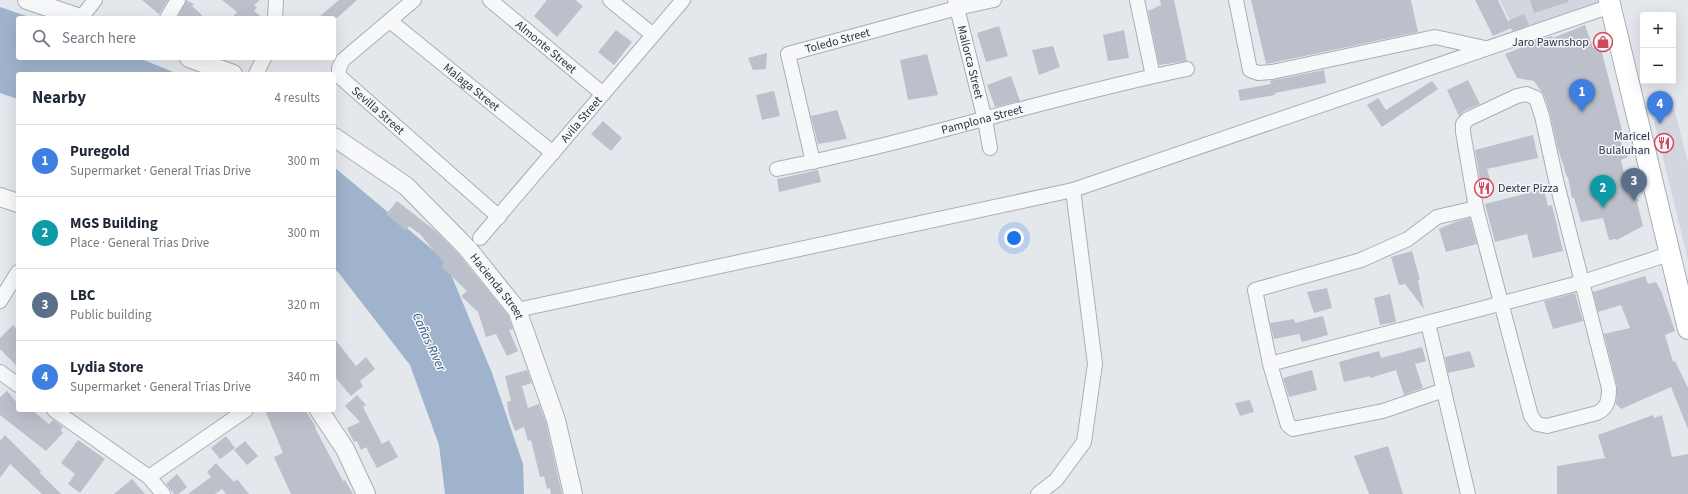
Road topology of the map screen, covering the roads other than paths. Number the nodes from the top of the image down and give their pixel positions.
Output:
1 (27, 0) edge
2 (95, 0) edge
3 (178, 0) edge
4 (276, 0) edge
5 (414, 0) edge
6 (490, 0) edge
7 (610, 0) edge
8 (683, 0) edge
9 (994, 0) edge
10 (1137, 0) edge
11 (1236, 0) edge
12 (1610, 3) edge
13 (956, 4) edge
14 (74, 16) edge
15 (82, 16) edge
16 (168, 16) edge
17 (275, 16) edge
18 (390, 20) junction
19 (653, 35) junction
20 (1485, 49) junction
21 (194, 60) edge
22 (263, 60) edge
23 (1187, 69) dead end
24 (228, 72) edge
25 (257, 72) edge
26 (1153, 76) junction
27 (603, 94) junction
28 (985, 120) junction
29 (336, 138) edge
30 (990, 148) dead end
31 (553, 153) junction
32 (813, 162) junction
33 (777, 169) dead end
34 (1073, 190) junction
35 (0, 197) edge
36 (16, 202) edge
37 (1476, 208) junction
38 (499, 217) junction
39 (480, 238) dead end
40 (1669, 254) junction
41 (16, 275) edge
42 (1583, 282) junction
43 (0, 301) edge
44 (1501, 302) junction
45 (517, 310) junction
46 (1428, 323) junction
47 (1688, 329) edge
48 (1270, 364) junction
49 (0, 372) edge
50 (16, 384) edge
51 (1444, 390) junction
52 (57, 412) edge
53 (243, 412) edge
54 (320, 412) edge
55 (149, 477) junction
56 (162, 494) edge
57 (366, 494) edge
58 (573, 494) edge
59 (1038, 494) edge
60 (1468, 494) edge

1 - 14 street
2 - 15 street
3 - 16 street
4 - 17 street
5 - 18 street, Sevilla Street
6 - 27 street, Almonte Street
7 - 19 street
8 - 19 street, Avila Street
9 - 13 street, Toledo Street
10 - 26 street
11 - 20 street
12 - 20 street
12 - 40 main road
13 - 28 street, Mallorca Street
13 - 32 street, Toledo Street
18 - 31 street, Malaga Street
18 - 38 street, Sevilla Street
19 - 27 street, Avila Street
20 - 34 street
21 - 24 street
22 - 25 street
23 - 26 street, Pamplona Street
26 - 28 street, Pamplona Street
27 - 31 street, Avila Street
28 - 30 street, Mallorca Street
28 - 32 street, Pamplona Street
29 - 45 street, Hacienda Street
31 - 38 street, Avila Street
32 - 33 street, Pamplona Street
34 - 45 street
34 - 59 street
35 - 36 street
37 - 42 street
37 - 44 street
37 - 48 street
38 - 39 street, Avila Street
40 - 42 street
40 - 47 main road
41 - 43 street
42 - 44 street
42 - 44 street
44 - 46 street
45 - 58 street, Hacienda Street
46 - 48 street
46 - 51 street
48 - 51 street
49 - 50 street
51 - 60 street
52 - 55 street
53 - 55 street
54 - 57 street
55 - 56 street

